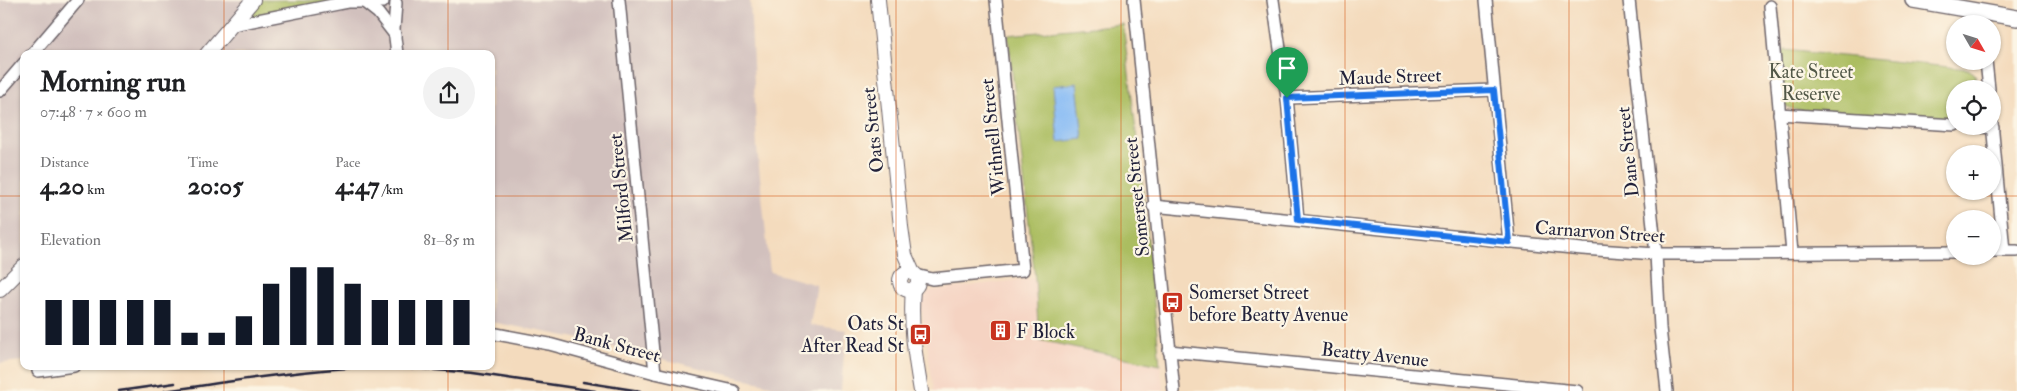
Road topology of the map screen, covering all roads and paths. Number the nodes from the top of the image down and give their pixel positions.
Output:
1 (78, 0) edge
2 (253, 0) edge
3 (619, 0) edge
4 (878, 0) edge
5 (996, 0) edge
6 (1134, 0) edge
7 (1274, 0) edge
8 (1486, 0) edge
9 (1629, 0) edge
10 (1913, 0) edge
11 (1968, 0) edge
12 (350, 1) edge
13 (364, 2) junction
14 (389, 2) edge
15 (1770, 6) dead end
16 (2017, 8) edge
17 (2017, 18) edge
18 (232, 25) junction
19 (394, 32) junction
20 (35, 50) edge
21 (210, 50) edge
22 (396, 50) edge
23 (20, 68) edge
24 (1494, 90) junction
25 (0, 91) edge
26 (1287, 98) junction
27 (1779, 114) junction
28 (1946, 124) edge
29 (1993, 135) edge
30 (1154, 206) junction
31 (1996, 210) edge
32 (1298, 220) junction
33 (1509, 242) junction
34 (2001, 251) edge
35 (2017, 251) edge
36 (1946, 252) edge
37 (1792, 253) junction
38 (1656, 254) junction
39 (20, 271) edge
40 (911, 281) junction
41 (0, 290) edge
42 (0, 303) edge
43 (495, 333) edge
44 (1170, 351) junction
45 (45, 370) edge
46 (38, 371) dead end
47 (655, 373) junction
48 (734, 391) edge
49 (921, 391) edge
50 (1174, 391) edge
51 (1577, 391) edge
52 (1667, 391) edge

1 - 20 street
2 - 18 main road
3 - 47 street, Milford Street
4 - 40 main road, Oats Street
5 - 40 street, Withnell Street
6 - 30 street, Somerset Street
7 - 26 street
8 - 24 street
9 - 38 street, Dane Street
10 - 17 highway
11 - 16 highway
12 - 13 street
12 - 18 street
13 - 14 street
13 - 19 street
14 - 19 street
15 - 27 street
18 - 21 main road
19 - 22 street
23 - 25 street
24 - 26 street, Maude Street
24 - 33 street
26 - 32 street
27 - 28 street
27 - 37 street
29 - 31 street
30 - 32 street, Carnarvon Street
30 - 44 street, Somerset Street
32 - 33 street, Carnarvon Street
33 - 38 street, Carnarvon Street
34 - 35 street
36 - 37 street, Carnarvon Street
37 - 38 street, Carnarvon Street
38 - 52 street, Dane Street
39 - 41 main road
39 - 42 main road
40 - 49 main road, Oats Street
43 - 47 street, Bank Street
44 - 50 street, Somerset Street
44 - 51 street, Beatty Avenue
45 - 46 street
47 - 48 street, Bank Street

